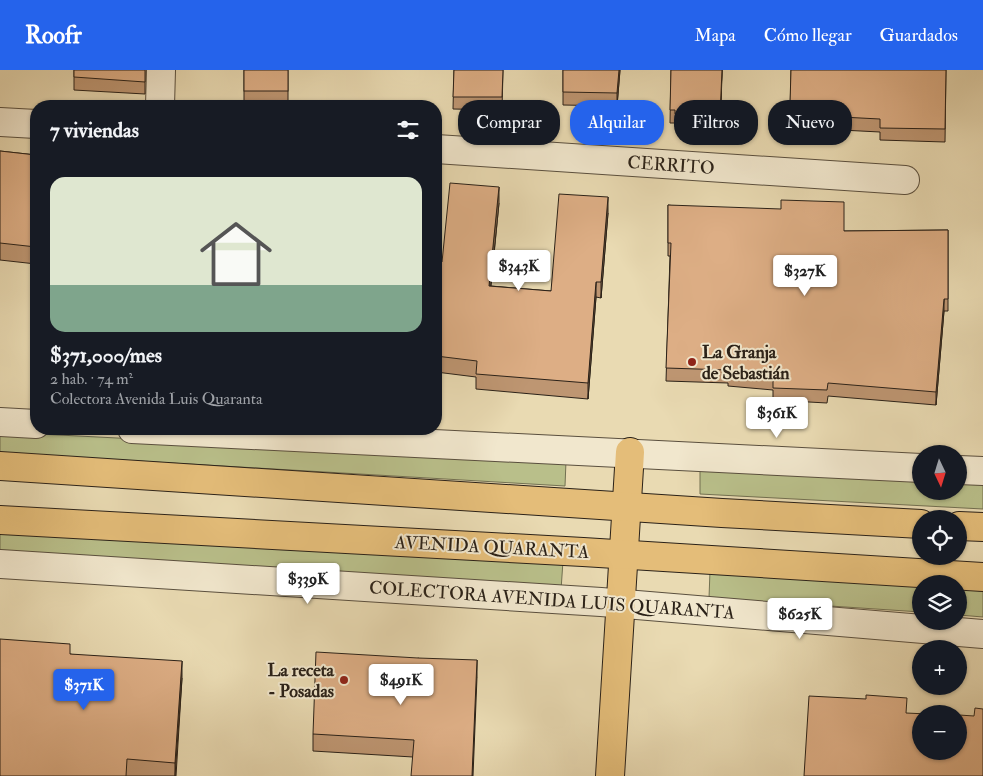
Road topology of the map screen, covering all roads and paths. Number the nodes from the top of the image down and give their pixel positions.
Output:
1 (161, 70) edge
2 (160, 100) edge
3 (0, 122) edge
4 (30, 124) edge
5 (442, 149) edge
6 (905, 180) dead end
7 (0, 422) edge
8 (30, 424) edge
9 (270, 435) edge
10 (630, 452) junction
11 (0, 466) edge
12 (912, 468) edge
13 (968, 470) edge
14 (983, 471) edge
15 (627, 506) junction
16 (0, 520) edge
17 (912, 523) edge
18 (967, 526) edge
19 (983, 527) edge
20 (623, 555) junction
21 (0, 564) edge
22 (983, 577) edge
23 (620, 604) junction
24 (983, 634) edge
25 (610, 776) edge

1 - 2 street
3 - 4 street
5 - 6 street, CERRITO
7 - 8 street
9 - 10 street
10 - 12 street
10 - 15 main road
11 - 15 main road
13 - 14 street
15 - 17 main road
15 - 20 main road
16 - 20 main road, AVENIDA QUARANTA
18 - 19 main road
20 - 22 main road, AVENIDA QUARANTA
20 - 23 main road
21 - 23 street, COLECTORA AVENIDA LUIS QUARANTA
23 - 24 street, COLECTORA AVENIDA LUIS QUARANTA
23 - 25 main road

